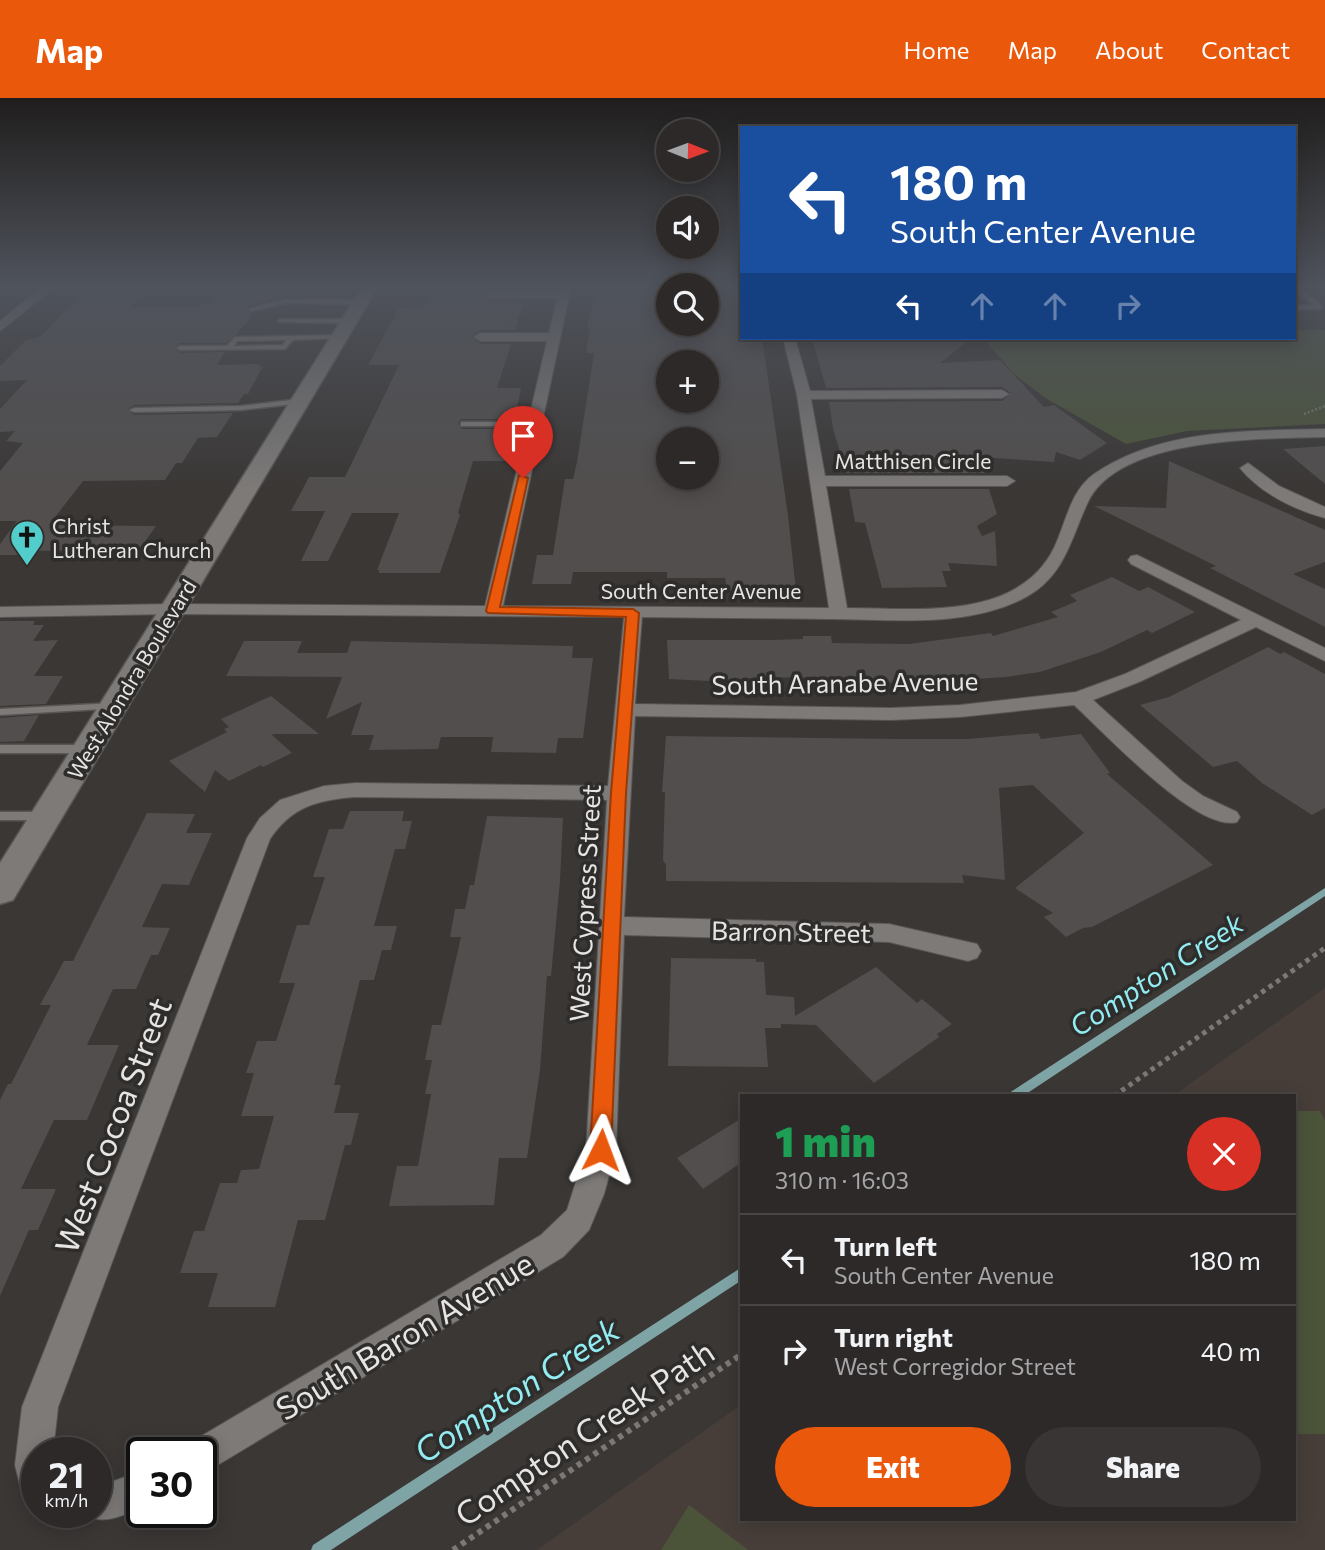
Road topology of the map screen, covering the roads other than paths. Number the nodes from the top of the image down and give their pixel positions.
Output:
1 (328, 355) edge
2 (550, 355) edge
3 (793, 355) edge
4 (804, 394) junction
5 (1002, 394) dead end
6 (300, 401) junction
7 (134, 410) dead end
8 (464, 424) dead end
9 (534, 424) junction
10 (1325, 433) edge
11 (1248, 468) dead end
12 (818, 481) junction
13 (1007, 481) dead end
14 (1325, 513) edge
15 (1137, 560) dead end
16 (174, 608) junction
17 (493, 611) junction
18 (0, 612) edge
19 (633, 613) junction
20 (839, 613) junction
21 (1256, 620) junction
22 (1325, 655) edge
23 (1079, 698) junction
24 (116, 706) junction
25 (626, 710) junction
26 (0, 712) edge
27 (0, 749) edge
28 (89, 750) junction
29 (618, 793) junction
30 (47, 816) junction
31 (0, 817) edge
32 (1229, 817) dead end
33 (0, 891) edge
34 (612, 926) junction
35 (968, 951) dead end
36 (589, 1194) joint
37 (36, 1437) edge
38 (217, 1447) edge

1 - 6 main road, West Alondra Boulevard
2 - 9 street
3 - 4 street
4 - 5 street
4 - 12 street
6 - 7 lane
6 - 16 main road, West Alondra Boulevard
8 - 9 lane
9 - 17 street
10 - 20 street, South Center Avenue
11 - 14 street
12 - 13 street, Matthisen Circle
12 - 20 street
15 - 21 street
16 - 17 street, South Center Avenue
16 - 18 street, South Center Avenue
16 - 24 main road, West Alondra Boulevard
17 - 19 street, South Center Avenue
19 - 20 street, South Center Avenue
19 - 25 street, West Cypress Street
21 - 22 street
21 - 23 street, South Aranabe Avenue
23 - 25 street, South Aranabe Avenue
23 - 32 street
24 - 26 lane
24 - 28 main road, West Alondra Boulevard
25 - 29 street, West Cypress Street
27 - 28 lane
28 - 30 main road, West Alondra Boulevard
29 - 34 street, West Cypress Street
29 - 37 street, West Cocoa Street
30 - 31 lane
30 - 33 main road, West Alondra Boulevard
34 - 35 street, Barron Street
34 - 36 street, West Cypress Street
36 - 38 street, South Baron Avenue

